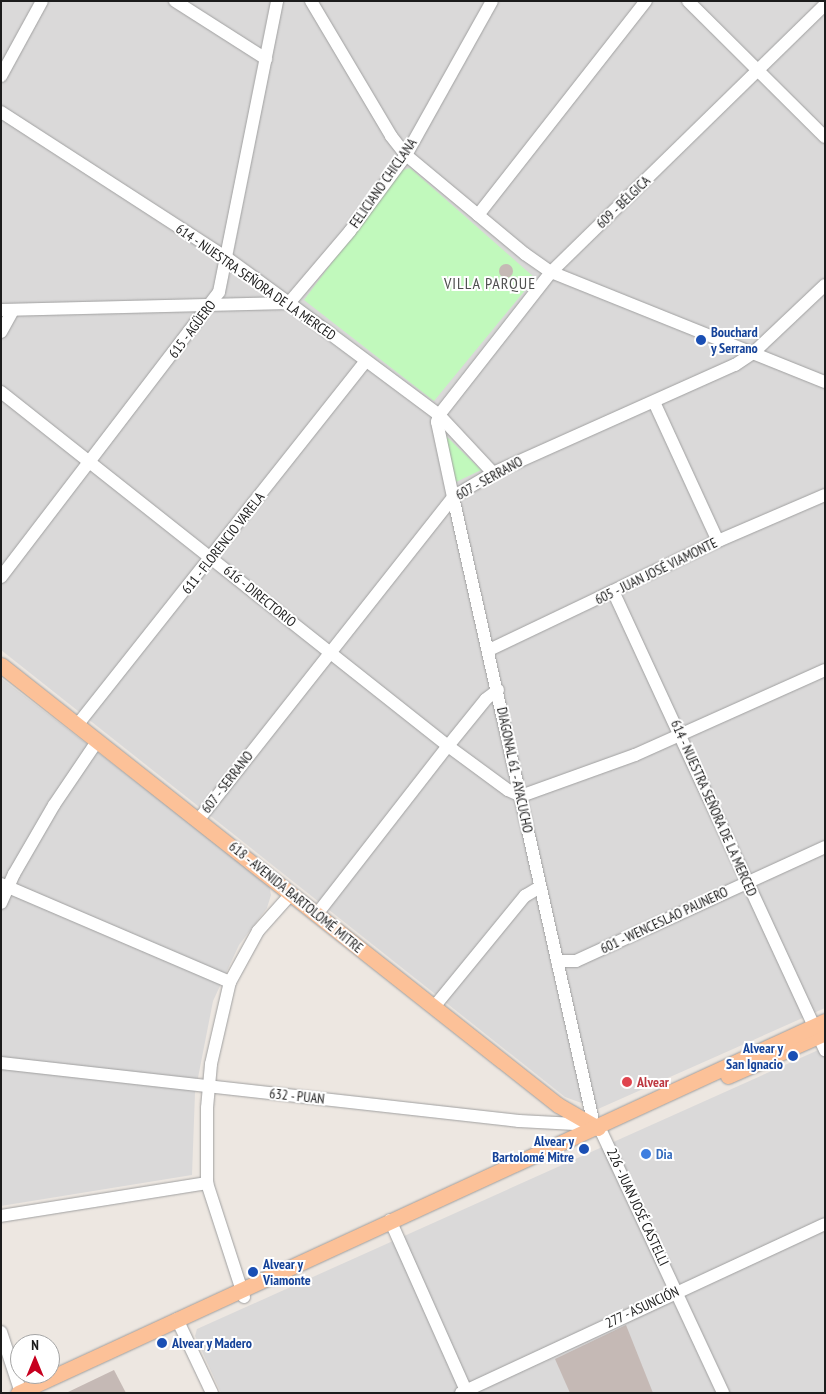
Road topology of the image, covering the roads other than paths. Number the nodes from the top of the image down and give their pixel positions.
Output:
1 (42, 1) edge
2 (175, 1) edge
3 (277, 1) edge
4 (311, 1) edge
5 (492, 1) edge
6 (646, 1) edge
7 (688, 1) edge
8 (825, 5) edge
9 (266, 59) junction
10 (759, 69) junction
11 (1, 76) edge
12 (1, 112) edge
13 (825, 137) edge
14 (406, 155) junction
15 (478, 215) junction
16 (227, 258) junction
17 (551, 272) junction
18 (825, 285) edge
19 (289, 303) junction
20 (213, 304) junction
21 (7, 310) edge
22 (1, 332) edge
23 (753, 352) junction
24 (366, 361) junction
25 (825, 382) edge
26 (1, 392) edge
27 (654, 402) junction
28 (438, 415) junction
29 (90, 462) junction
30 (493, 473) junction
31 (825, 495) edge
32 (453, 496) junction
33 (718, 541) junction
34 (212, 558) junction
35 (1, 577) edge
36 (613, 591) junction
37 (489, 650) junction
38 (328, 652) junction
39 (1, 665) edge
40 (825, 670) edge
41 (498, 690) junction
42 (78, 724) junction
43 (681, 734) junction
44 (98, 740) junction
45 (448, 746) junction
46 (521, 796) junction
47 (199, 819) junction
48 (825, 847) edge
49 (748, 882) junction
50 (4, 885) edge
51 (540, 887) junction
52 (291, 894) junction
53 (1, 903) edge
54 (317, 914) junction
55 (557, 961) junction
56 (230, 982) junction
57 (434, 1007) junction
58 (821, 1033) edge
59 (1, 1063) edge
60 (209, 1086) junction
61 (597, 1128) junction
62 (207, 1183) junction
63 (1, 1216) edge
64 (392, 1224) junction
65 (825, 1224) edge
66 (676, 1290) junction
67 (242, 1293) junction
68 (179, 1323) junction
69 (1, 1332) edge
70 (20, 1392) edge
71 (465, 1392) edge
72 (38, 1393) edge
73 (212, 1393) edge
74 (723, 1393) edge

1 - 11 street
2 - 9 street
3 - 9 street, 615 - AGÜERO
4 - 14 street
5 - 14 street, FELICIANO CHICLANA
6 - 15 street
7 - 10 street
8 - 10 street, 609 - BÉLGICA
9 - 16 street, 615 - AGÜERO
10 - 13 street
10 - 17 street, 609 - BÉLGICA
12 - 16 street, 614 - NUESTRA SEÑORA DE LA MERCED
14 - 15 street
14 - 19 street, FELICIANO CHICLANA
15 - 17 street
16 - 19 street, 614 - NUESTRA SEÑORA DE LA MERCED
16 - 20 street, 615 - AGÜERO
17 - 23 street
17 - 28 street, 609 - BÉLGICA
18 - 23 street, 607 - SERRANO
19 - 20 street
19 - 24 street, 614 - NUESTRA SEÑORA DE LA MERCED
20 - 21 street
20 - 29 street, 615 - AGÜERO
21 - 22 street
23 - 25 street
23 - 27 street, 607 - SERRANO
24 - 28 street, 614 - NUESTRA SEÑORA DE LA MERCED
24 - 34 street, 611 - FLORENCIO VARELA
26 - 29 street, 616 - DIRECTORIO
27 - 30 street, 607 - SERRANO
27 - 33 street
28 - 30 street, 614 - NUESTRA SEÑORA DE LA MERCED
28 - 32 street, DIAGONAL 61 - AYACUCHO
29 - 34 street, 616 - DIRECTORIO
29 - 35 street, 615 - AGÜERO
30 - 32 street, 607 - SERRANO
31 - 33 street, 605 - JUAN JOSÉ VIAMONTE
32 - 37 street, DIAGONAL 61 - AYACUCHO
32 - 38 street, 607 - SERRANO
33 - 36 street, 605 - JUAN JOSÉ VIAMONTE
34 - 38 street, 616 - DIRECTORIO
34 - 42 street, 611 - FLORENCIO VARELA
36 - 37 street, 605 - JUAN JOSÉ VIAMONTE
36 - 43 street, 614 - NUESTRA SEÑORA DE LA MERCED
37 - 41 street, DIAGONAL 61 - AYACUCHO
38 - 45 street, 616 - DIRECTORIO
38 - 47 street, 607 - SERRANO
39 - 42 main road, 618 - AVENIDA BARTOLOMÉ MITRE
40 - 43 street
41 - 45 street
41 - 46 street, DIAGONAL 61 - AYACUCHO
42 - 44 main road, 618 - AVENIDA BARTOLOMÉ MITRE
43 - 46 street
43 - 49 street, 614 - NUESTRA SEÑORA DE LA MERCED
44 - 47 main road, 618 - AVENIDA BARTOLOMÉ MITRE
44 - 50 street
45 - 46 street, 616 - DIRECTORIO
45 - 54 street
46 - 51 street, DIAGONAL 61 - AYACUCHO
47 - 52 main road, 618 - AVENIDA BARTOLOMÉ MITRE
48 - 49 street, 601 - WENCESLAO PAUNERO
49 - 55 street, 601 - WENCESLAO PAUNERO
49 - 58 street, 614 - NUESTRA SEÑORA DE LA MERCED
50 - 53 street
50 - 56 street
51 - 55 street, DIAGONAL 61 - AYACUCHO
51 - 57 street
52 - 54 main road, 618 - AVENIDA BARTOLOMÉ MITRE
52 - 56 street
54 - 57 main road, 618 - AVENIDA BARTOLOMÉ MITRE
55 - 61 street, DIAGONAL 61 - AYACUCHO
56 - 60 street
57 - 61 main road, 618 - AVENIDA BARTOLOMÉ MITRE
58 - 61 main road
59 - 60 street, 632 - PUAN
60 - 61 street, 632 - PUAN
60 - 62 street
61 - 64 main road
61 - 66 street, 226 - JUAN JOSÉ CASTELLI
62 - 63 street
62 - 67 street
64 - 67 main road
64 - 71 street
65 - 66 street, 277 - ASUNCIÓN
66 - 71 street, 277 - ASUNCIÓN
66 - 74 street, 226 - JUAN JOSÉ CASTELLI
67 - 68 main road
68 - 70 main road
68 - 72 main road
68 - 73 street
69 - 70 street

